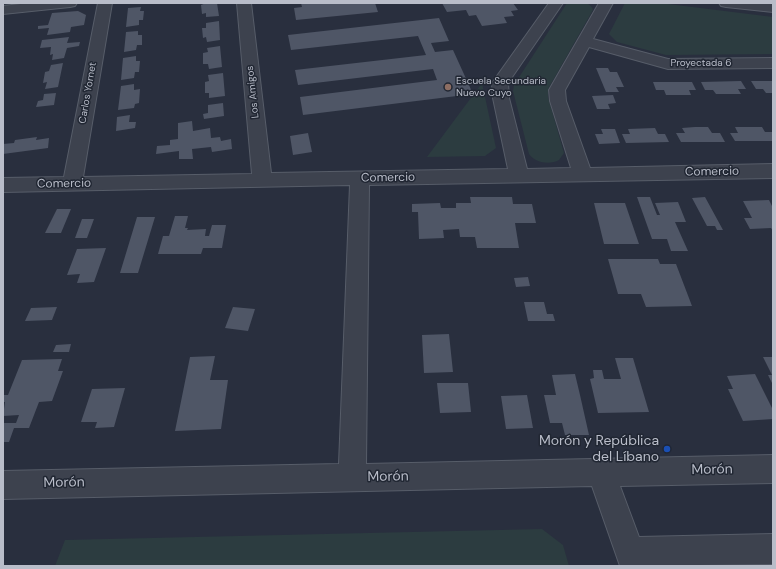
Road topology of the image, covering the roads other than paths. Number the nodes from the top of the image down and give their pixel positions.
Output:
1 (70, 3) edge
2 (105, 3) edge
3 (244, 3) edge
4 (556, 3) edge
5 (606, 3) edge
6 (726, 3) edge
7 (773, 8) edge
8 (3, 10) edge
9 (584, 41) junction
10 (773, 63) edge
11 (773, 171) edge
12 (583, 175) junction
13 (519, 176) junction
14 (360, 179) junction
15 (262, 181) junction
16 (72, 184) junction
17 (3, 185) edge
18 (773, 468) edge
19 (601, 472) junction
20 (352, 477) junction
21 (3, 485) edge
22 (773, 549) edge
23 (633, 559) edge

1 - 8 street
2 - 16 street, Carlos Yornet
3 - 15 street, Los Amigos
4 - 13 street
5 - 9 street
6 - 7 street
9 - 10 street, Proyectada 6
9 - 12 street
11 - 12 street, Comercio
12 - 13 street, Comercio
13 - 14 street, Comercio
14 - 15 street, Comercio
14 - 20 street
15 - 16 street, Comercio
16 - 17 street, Comercio
18 - 19 street, Morón
19 - 20 street, Morón
19 - 23 street
20 - 21 street, Morón
22 - 23 street

